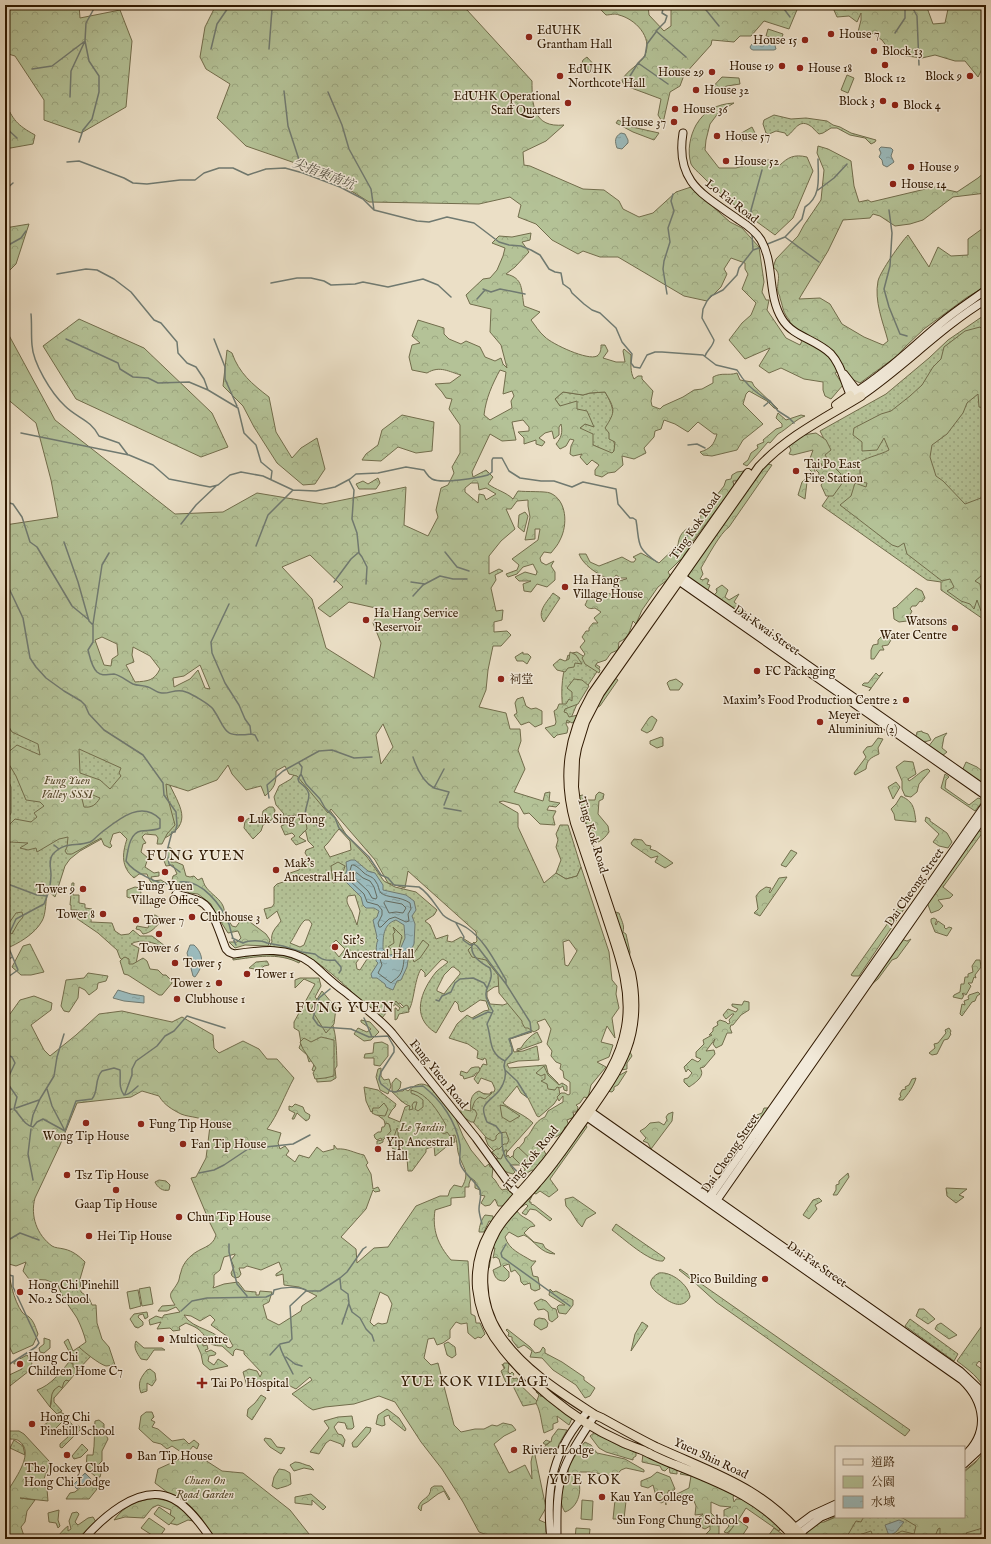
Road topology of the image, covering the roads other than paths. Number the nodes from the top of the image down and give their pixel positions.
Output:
1 (682, 133) dead end
2 (986, 290) edge
3 (986, 300) edge
4 (856, 396) junction
5 (678, 577) junction
6 (986, 790) edge
7 (986, 796) edge
8 (986, 804) edge
9 (986, 814) edge
10 (176, 894) dead end
11 (587, 1112) junction
12 (521, 1196) junction
13 (713, 1200) junction
14 (986, 1405) edge
15 (592, 1413) junction
16 (581, 1419) junction
17 (590, 1424) junction
18 (986, 1435) edge
19 (965, 1455) edge
20 (965, 1463) edge
21 (835, 1504) edge
22 (835, 1511) edge
23 (797, 1534) edge
24 (84, 1539) edge
25 (211, 1539) edge
26 (551, 1539) edge
27 (558, 1539) edge

1 - 4 street, Lo Fai Road
2 - 4 street, Ting Kok Road
3 - 4 street, Ting Kok Road
4 - 5 main road, Ting Kok Road
5 - 6 street, Dai Kwai Street
5 - 7 street, Dai Kwai Street
5 - 11 main road, Ting Kok Road
8 - 13 street, Dai Cheong Street
9 - 13 street, Dai Cheong Street
10 - 12 street, Fung Yuen Road
11 - 12 main road, Ting Kok Road
11 - 13 street, Dai Fat Street
12 - 15 main road, Ting Kok Road
12 - 16 main road, Ting Kok Road
13 - 14 street, Dai Fat Street
13 - 19 street, Dai Fat Street
15 - 16 street
15 - 17 street
15 - 23 main road, Yuen Shin Road
16 - 17 main road, Ting Kok Road
16 - 26 street
17 - 23 main road, Yuen Shin Road
17 - 27 street
18 - 20 street
21 - 23 street
22 - 23 street
24 - 25 street

